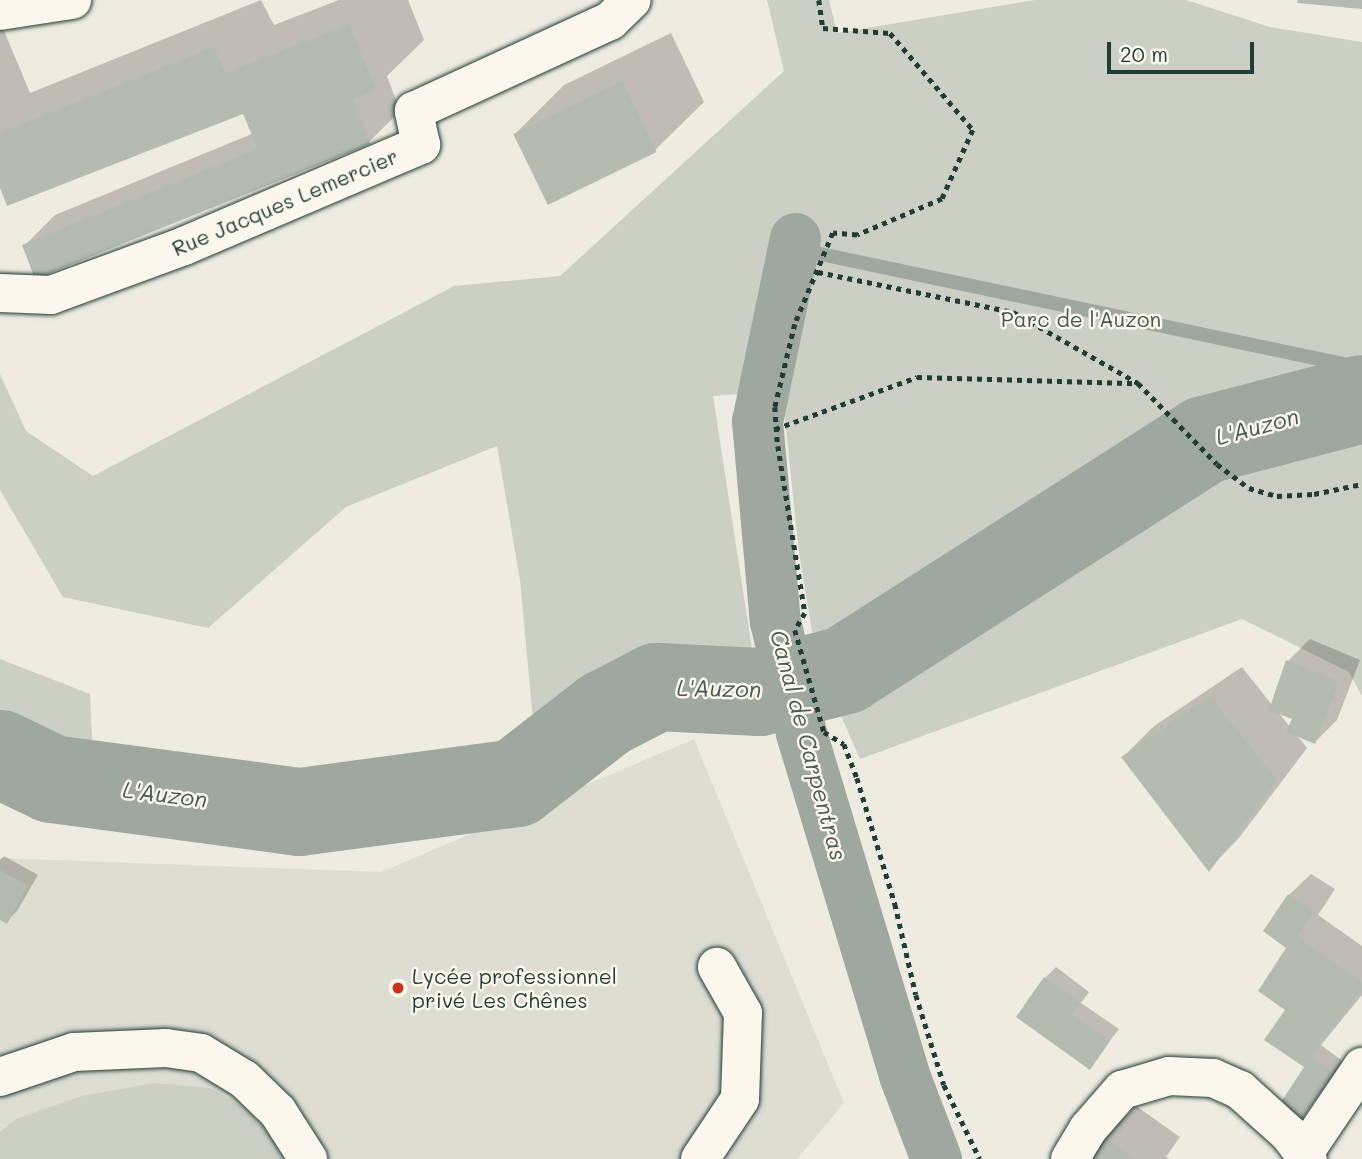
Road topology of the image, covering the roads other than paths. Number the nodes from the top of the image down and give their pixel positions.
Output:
1 (72, 0) edge
2 (632, 0) edge
3 (0, 11) edge
4 (0, 293) edge
5 (717, 967) dead end
6 (1362, 1067) edge
7 (0, 1077) edge
8 (1306, 1156) edge
9 (307, 1159) edge
10 (700, 1159) edge
11 (1070, 1159) edge

1 - 3 street
2 - 4 street, Rue Jacques Lemercier
5 - 10 street
6 - 8 street
7 - 9 street
8 - 11 street

